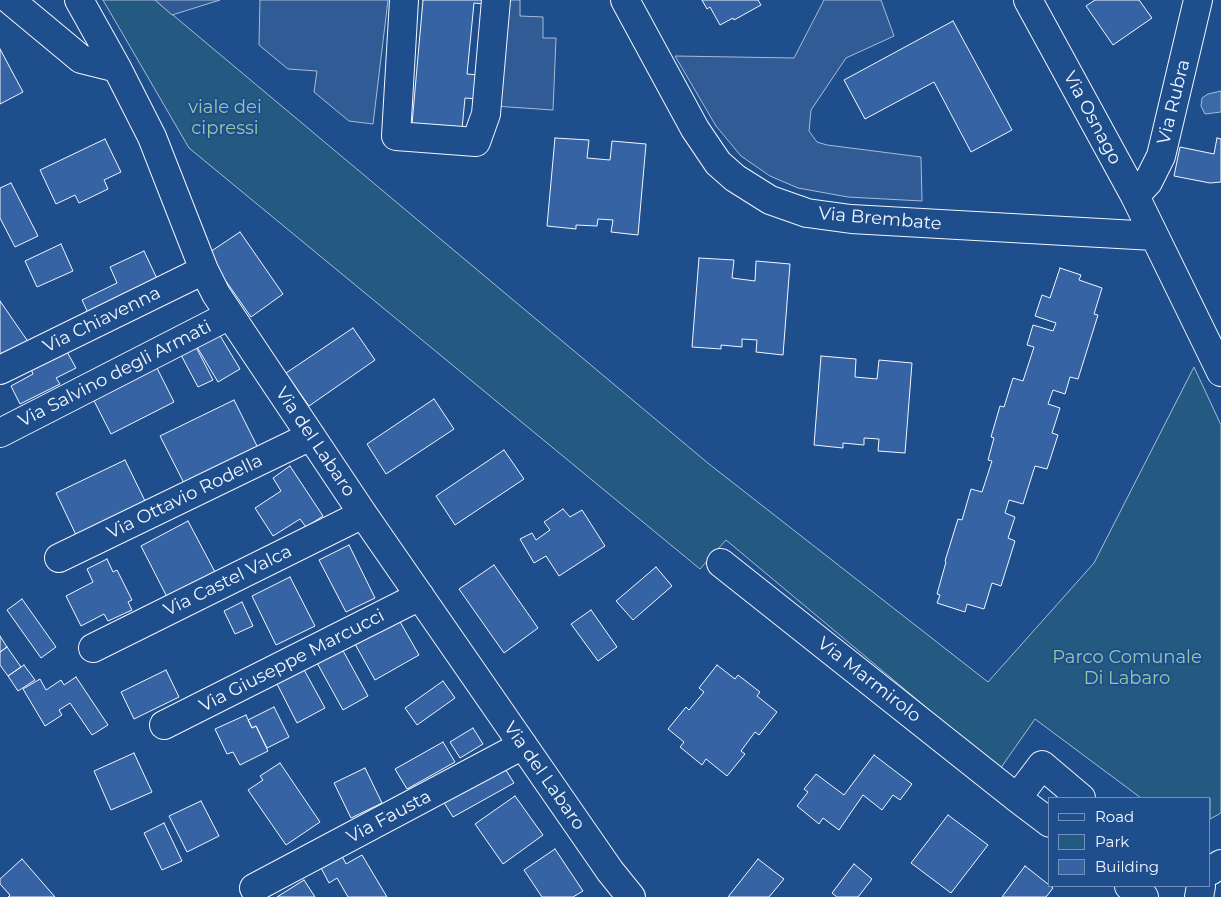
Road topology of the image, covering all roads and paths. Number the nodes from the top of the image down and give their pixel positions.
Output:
1 (10, 0) edge
2 (79, 0) edge
3 (404, 0) edge
4 (496, 0) edge
5 (625, 0) edge
6 (1028, 0) edge
7 (1198, 0) edge
8 (117, 68) junction
9 (1135, 196) junction
10 (1154, 236) junction
11 (204, 270) junction
12 (230, 316) junction
13 (0, 370) edge
14 (1221, 372) edge
15 (0, 433) edge
16 (311, 436) junction
17 (363, 514) junction
18 (59, 558) dead end
19 (721, 563) dead end
20 (420, 596) junction
21 (93, 648) dead end
22 (164, 725) dead end
23 (523, 746) junction
24 (1080, 797) edge
25 (1017, 798) junction
26 (1048, 822) edge
27 (1221, 864) edge
28 (1211, 874) edge
29 (1130, 887) edge
30 (254, 888) dead end
31 (631, 897) edge
32 (1144, 897) edge

1 - 8 street
2 - 8 street, Via del Labaro
3 - 4 street
5 - 10 street, Via Brembate
6 - 9 street, Via Osnago
7 - 9 street, Via Rubra
8 - 11 street, Via del Labaro
9 - 10 street, Via Osnago
10 - 14 street, Via Osnago
11 - 12 street, Via del Labaro
11 - 13 street, Via Chiavenna
12 - 15 street, Via Salvino degli Armati
12 - 16 street, Via del Labaro
16 - 17 street, Via del Labaro
16 - 18 street, Via Ottavio Rodella
17 - 20 street, Via del Labaro
17 - 21 street, Via Castel Valca
19 - 25 street, Via Marmirolo
20 - 22 street, Via Giuseppe Marcucci
20 - 23 street, Via del Labaro
23 - 30 street, Via Fausta
23 - 31 street, Via del Labaro
24 - 25 street
25 - 26 street, Via Marmirolo
27 - 28 street
29 - 32 street

